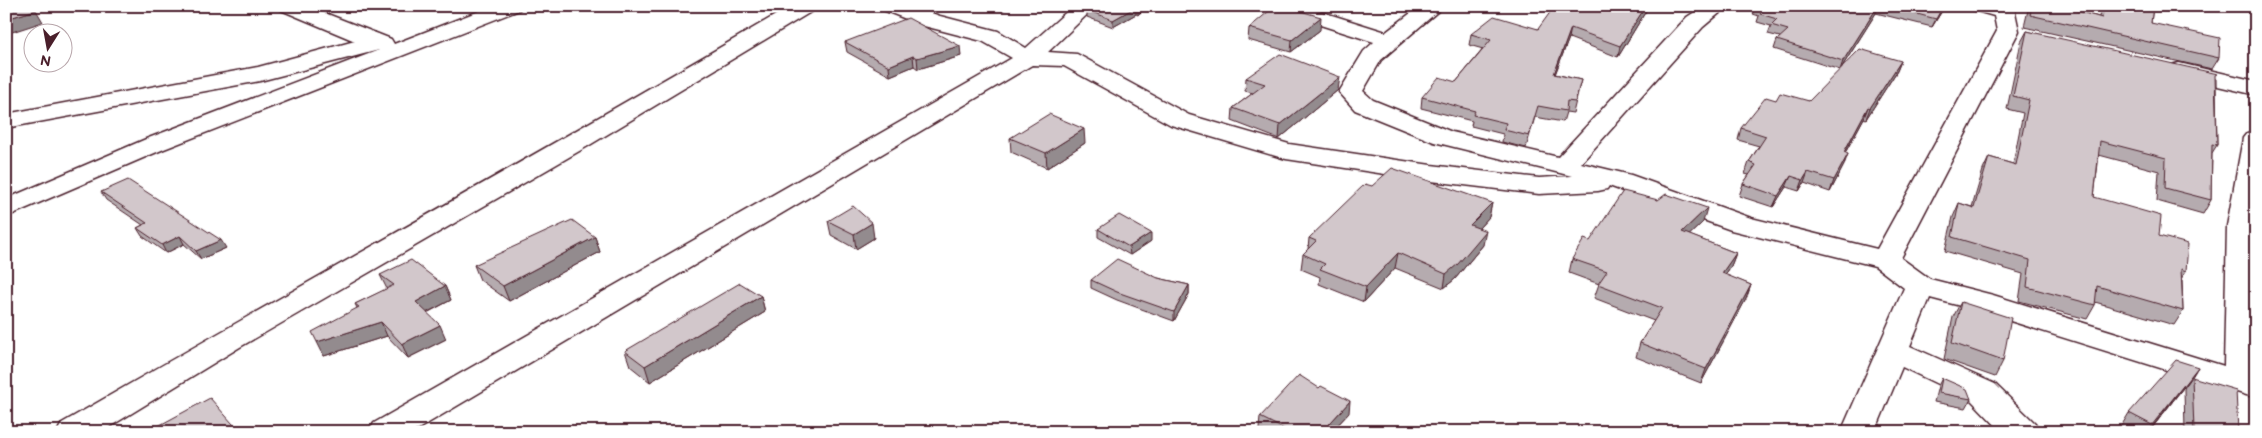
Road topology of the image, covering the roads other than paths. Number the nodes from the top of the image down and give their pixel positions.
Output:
1 (288, 6) edge
2 (512, 6) edge
3 (807, 6) edge
4 (890, 6) edge
5 (1086, 6) edge
6 (1280, 6) edge
7 (1434, 6) edge
8 (1718, 6) edge
9 (1980, 6) edge
10 (2011, 21) edge
11 (1389, 40) junction
12 (376, 42) junction
13 (400, 51) junction
14 (1028, 58) junction
15 (2155, 65) edge
16 (2256, 88) edge
17 (6, 120) edge
18 (2256, 138) edge
19 (1564, 166) junction
20 (1622, 181) junction
21 (6, 209) edge
22 (1885, 260) junction
23 (1920, 286) junction
24 (1892, 350) junction
25 (2252, 385) edge
26 (74, 432) edge
27 (386, 432) edge
28 (1858, 432) edge
29 (2023, 432) edge

1 - 12 street
2 - 13 street
3 - 26 street
4 - 14 street
5 - 14 street
6 - 11 street
7 - 11 street
8 - 19 street
9 - 10 street
10 - 22 street
11 - 19 street
12 - 13 street
12 - 17 street
13 - 21 street
14 - 20 street
14 - 27 street
15 - 16 street
18 - 25 street
19 - 20 street
20 - 22 street
22 - 23 street
23 - 24 street
23 - 25 street
24 - 28 street
24 - 29 street

